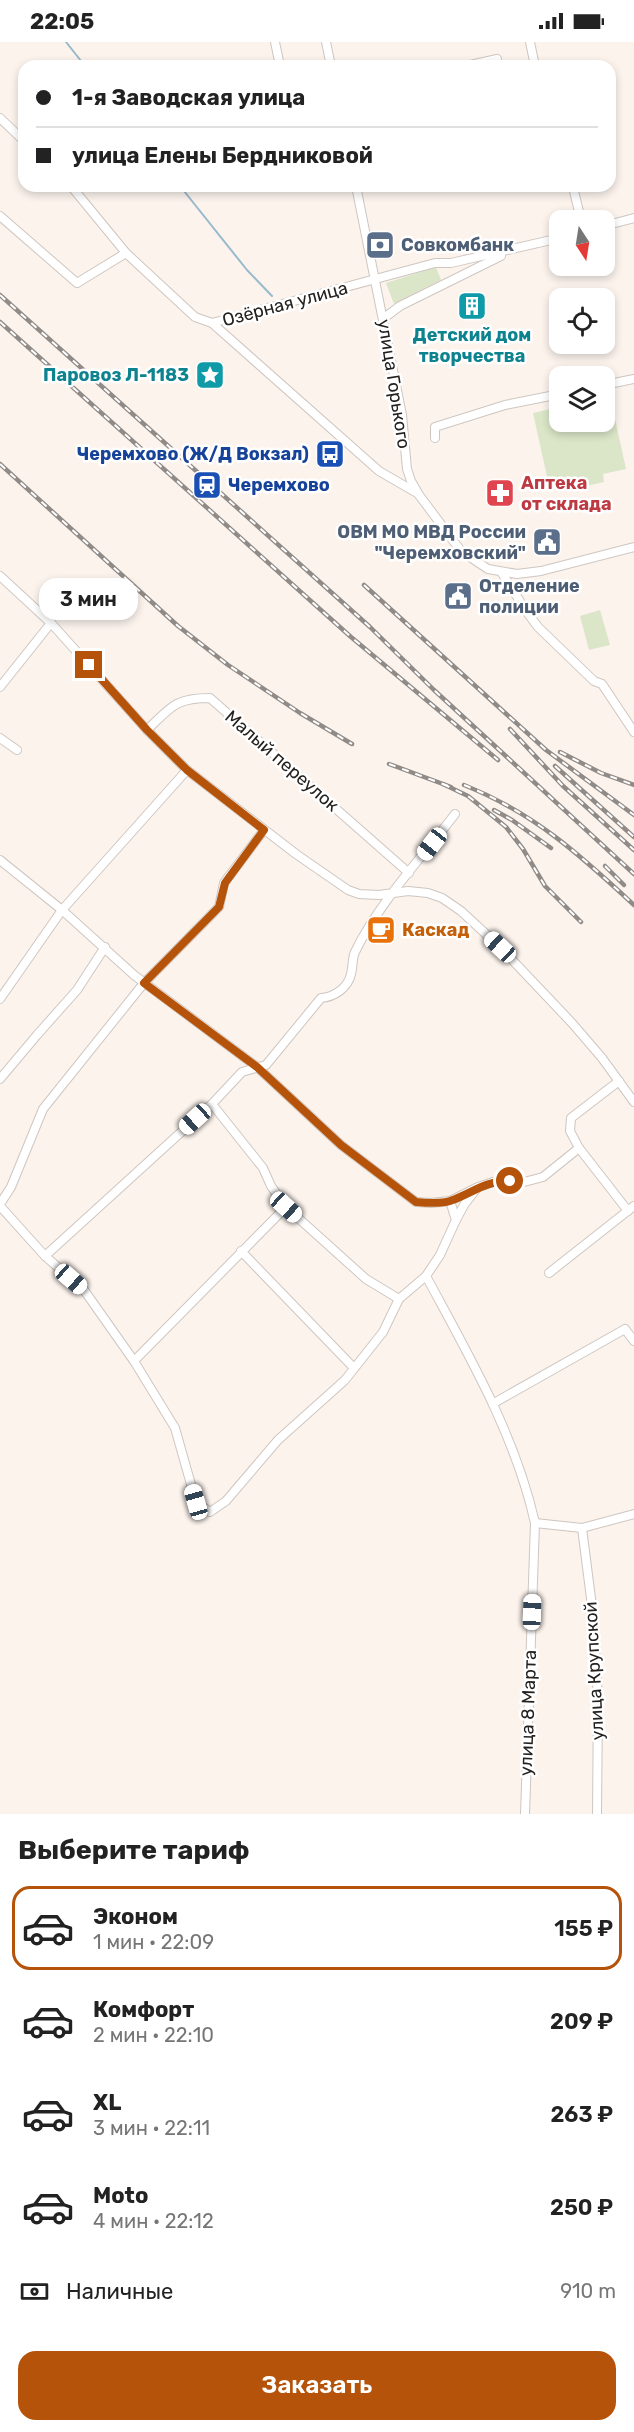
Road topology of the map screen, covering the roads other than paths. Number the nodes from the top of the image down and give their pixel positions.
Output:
1 (275, 42) edge
2 (326, 42) edge
3 (530, 42) edge
4 (497, 59) dead end
5 (279, 60) edge
6 (330, 60) edge
7 (493, 60) edge
8 (534, 60) edge
9 (0, 118) edge
10 (18, 135) edge
11 (76, 192) edge
12 (357, 192) edge
13 (574, 192) edge
14 (578, 210) edge
15 (0, 216) edge
16 (634, 218) edge
17 (615, 223) edge
18 (549, 241) edge
19 (515, 249) junction
20 (126, 253) junction
21 (375, 280) junction
22 (384, 318) junction
23 (212, 323) junction
24 (634, 379) edge
25 (615, 383) edge
26 (549, 396) edge
27 (435, 438) dead end
28 (420, 495) junction
29 (634, 548) edge
30 (502, 573) junction
31 (0, 576) edge
32 (51, 623) junction
33 (0, 687) edge
34 (147, 730) junction
35 (634, 732) edge
36 (0, 738) edge
37 (17, 750) dead end
38 (187, 770) junction
39 (455, 814) dead end
40 (264, 830) junction
41 (0, 860) edge
42 (409, 873) junction
43 (394, 893) junction
44 (62, 910) junction
45 (105, 947) junction
46 (144, 983) junction
47 (0, 999) edge
48 (257, 1067) junction
49 (0, 1079) edge
50 (619, 1081) junction
51 (631, 1091) edge
52 (634, 1102) edge
53 (212, 1104) junction
54 (579, 1148) junction
55 (478, 1187) junction
56 (450, 1201) junction
57 (0, 1205) edge
58 (286, 1207) junction
59 (631, 1208) edge
60 (456, 1220) junction
61 (240, 1251) junction
62 (45, 1256) junction
63 (549, 1273) dead end
64 (426, 1276) junction
65 (399, 1299) junction
66 (634, 1341) edge
67 (134, 1361) junction
68 (353, 1367) junction
69 (494, 1403) junction
70 (634, 1514) edge
71 (535, 1523) junction
72 (582, 1528) junction
73 (525, 1814) edge
74 (597, 1814) edge

1 - 5 street
2 - 6 street
3 - 8 street
4 - 7 street
9 - 10 street
11 - 20 street, Озёрная улица
12 - 21 street, улица Горького
13 - 14 street
15 - 20 street
16 - 17 street
18 - 19 street
19 - 21 street, Озёрная улица
19 - 22 street
20 - 23 street, Озёрная улица
21 - 22 street, улица Горького
21 - 23 street, Озёрная улица
22 - 28 street, улица Горького
23 - 28 street
24 - 25 street
26 - 27 street
28 - 30 street, улица Горького
29 - 30 street
30 - 35 street
31 - 32 street
32 - 33 street
32 - 34 street
34 - 38 street
34 - 42 street, Малый переулок
36 - 37 street
38 - 40 street
38 - 44 street
39 - 42 street
40 - 43 street
40 - 46 street
41 - 44 street
42 - 43 street
43 - 48 street
43 - 50 street
44 - 45 street
44 - 47 street
45 - 46 street
45 - 49 street
46 - 48 street
46 - 57 street
48 - 53 street
48 - 56 street
50 - 51 street
50 - 54 street
51 - 52 street
53 - 58 street
53 - 62 street
54 - 55 street
54 - 59 street
55 - 56 street
55 - 60 street
56 - 60 street
57 - 62 street
58 - 61 street
58 - 65 street
59 - 63 street
60 - 64 street
61 - 67 street
61 - 68 street
62 - 67 street
64 - 65 street
64 - 69 street, улица 8 Марта
65 - 68 street
66 - 69 street
67 - 68 street
69 - 71 street, улица 8 Марта
70 - 72 street
71 - 72 street
71 - 73 street, улица 8 Марта
72 - 74 street, улица Крупской

